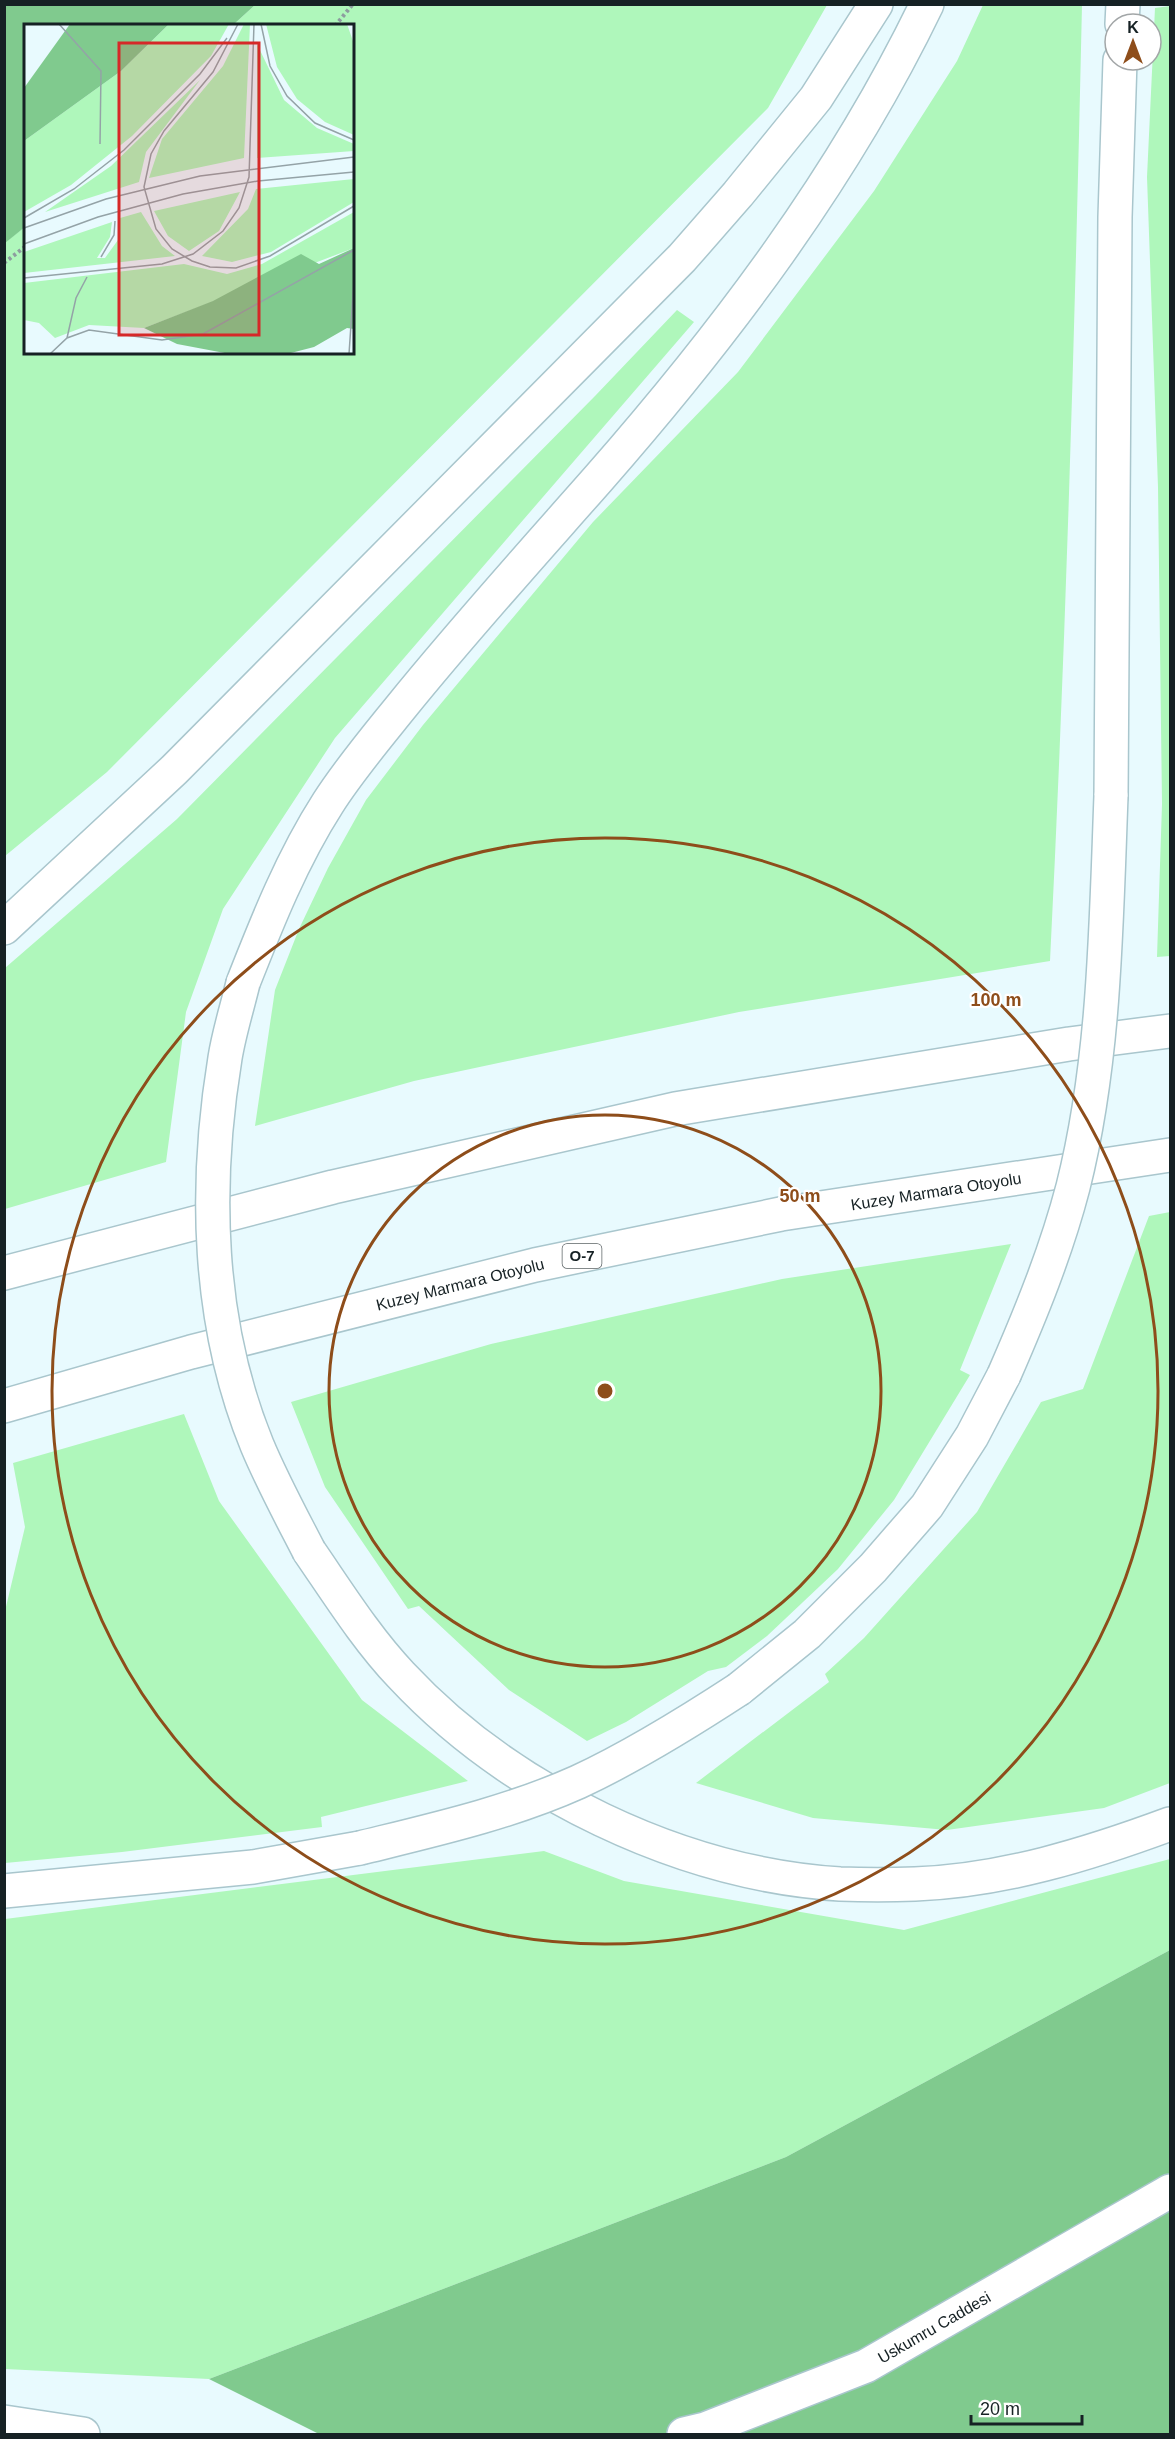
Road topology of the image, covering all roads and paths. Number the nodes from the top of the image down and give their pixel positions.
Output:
1 (353, 4) edge
2 (876, 4) edge
3 (927, 4) edge
4 (336, 24) edge
5 (1120, 72) edge
6 (24, 248) edge
7 (4, 263) edge
8 (4, 928) edge
9 (1170, 1031) edge
10 (1170, 1155) edge
11 (4, 1273) edge
12 (4, 1406) edge
13 (1170, 1824) edge
14 (4, 1891) edge
15 (1170, 2191) edge
16 (4, 2422) edge
17 (83, 2434) edge
18 (684, 2434) edge

1 - 4 path
2 - 8 main road
3 - 13 main road, bridge
5 - 14 main road, bridge
6 - 7 path
9 - 11 main road
10 - 12 main road, Kuzey Marmara Otoyolu / O-7
15 - 18 main road, Uskumru Caddesi
16 - 17 main road

